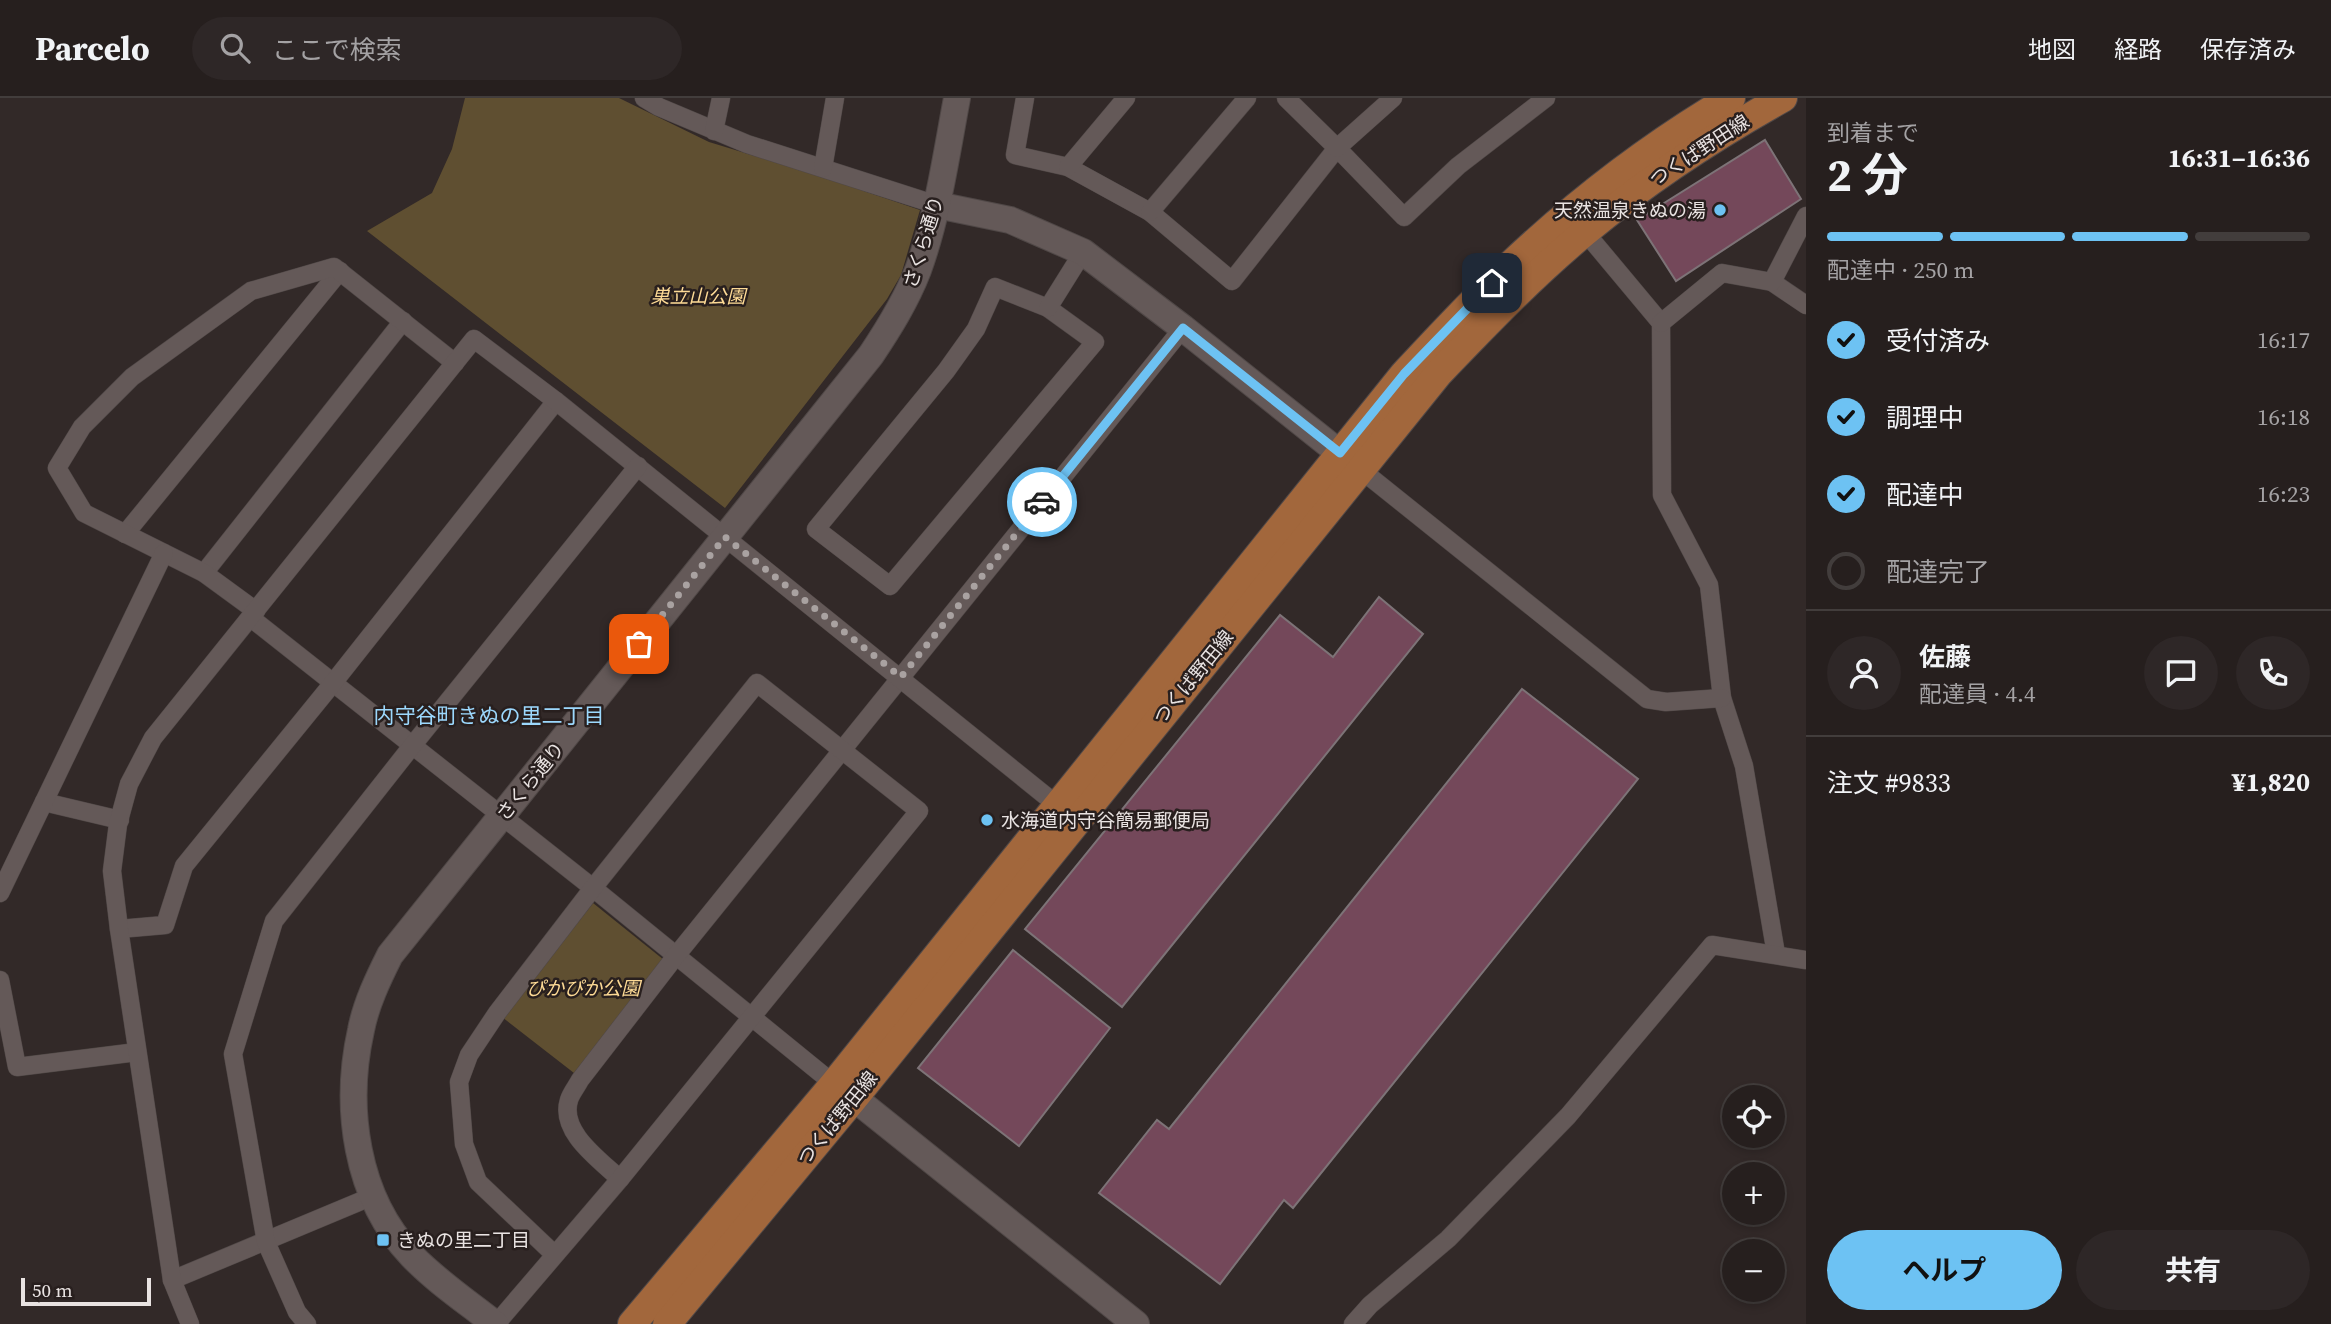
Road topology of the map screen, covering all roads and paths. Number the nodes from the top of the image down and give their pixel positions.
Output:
1 (721, 98) edge
2 (835, 98) edge
3 (957, 98) edge
4 (1025, 98) edge
5 (1126, 98) edge
6 (1247, 98) edge
7 (1286, 98) edge
8 (1393, 98) edge
9 (1546, 98) edge
10 (1731, 98) edge
11 (1783, 98) edge
12 (654, 101) edge
13 (714, 131) junction
14 (1337, 148) junction
15 (1068, 167) junction
16 (823, 168) junction
17 (937, 205) junction
18 (1150, 212) junction
19 (1806, 216) edge
20 (1585, 232) junction
21 (1083, 252) junction
22 (340, 271) junction
23 (1772, 282) junction
24 (1806, 304) edge
25 (1048, 308) junction
26 (403, 321) junction
27 (1661, 323) junction
28 (1183, 328) junction
29 (455, 363) junction
30 (556, 401) junction
31 (1350, 461) junction
32 (638, 466) junction
33 (125, 534) junction
34 (725, 537) junction
35 (164, 553) junction
36 (204, 573) junction
37 (254, 614) junction
38 (901, 677) junction
39 (333, 683) junction
40 (1722, 698) junction
41 (412, 746) junction
42 (842, 749) junction
43 (44, 802) junction
44 (1057, 806) junction
45 (502, 816) junction
46 (120, 820) junction
47 (593, 888) junction
48 (0, 893) edge
49 (119, 929) junction
50 (1776, 954) junction
51 (675, 957) junction
52 (1806, 960) edge
53 (0, 980) edge
54 (751, 1018) junction
55 (137, 1052) junction
56 (844, 1091) junction
57 (620, 1179) junction
58 (373, 1196) junction
59 (266, 1242) junction
60 (555, 1255) junction
61 (172, 1280) junction
62 (190, 1324) edge
63 (307, 1324) edge
64 (496, 1324) edge
65 (632, 1324) edge
66 (667, 1324) edge
67 (1136, 1324) edge
68 (1353, 1324) edge

1 - 13 street
2 - 16 street
3 - 17 street, さくら通り
4 - 15 street
5 - 15 street
6 - 18 street
7 - 14 street
8 - 14 street
9 - 14 street
10 - 31 main road, つくば野田線
11 - 20 main road, つくば野田線
12 - 13 street
13 - 16 street
14 - 18 street
15 - 18 street
16 - 17 street
17 - 21 street
17 - 34 street, さくら通り
19 - 23 street
20 - 27 street
20 - 31 main road, つくば野田線
21 - 25 street
21 - 28 street
22 - 26 street
22 - 33 street
22 - 33 street
23 - 24 street
23 - 27 street
25 - 25 street
26 - 29 street
26 - 36 street
27 - 40 street
28 - 31 street
28 - 38 street
29 - 30 street
29 - 37 street
30 - 32 street
30 - 39 street
31 - 40 street
31 - 44 main road, つくば野田線
31 - 56 main road, つくば野田線
32 - 34 street
32 - 41 street
33 - 35 street
34 - 38 street
34 - 45 street, さくら通り
35 - 36 street
35 - 43 street
36 - 37 street
37 - 39 street
37 - 46 street
38 - 42 street
38 - 44 street
39 - 41 street
39 - 49 street
40 - 50 street
41 - 45 street
41 - 59 street
42 - 47 street
42 - 51 street
42 - 54 street
43 - 46 street
43 - 48 street
44 - 56 main road, つくば野田線
45 - 47 street
45 - 58 street, さくら通り
46 - 49 street
47 - 51 street
47 - 60 street
49 - 55 street
50 - 52 street
50 - 68 street
51 - 54 street
51 - 57 street
53 - 55 street
54 - 56 street
54 - 57 street
55 - 61 street
56 - 65 main road, つくば野田線
56 - 66 main road, つくば野田線
56 - 67 street
57 - 60 street
58 - 59 street
58 - 64 street, さくら通り
59 - 61 street
59 - 63 street
60 - 64 street
61 - 62 street

